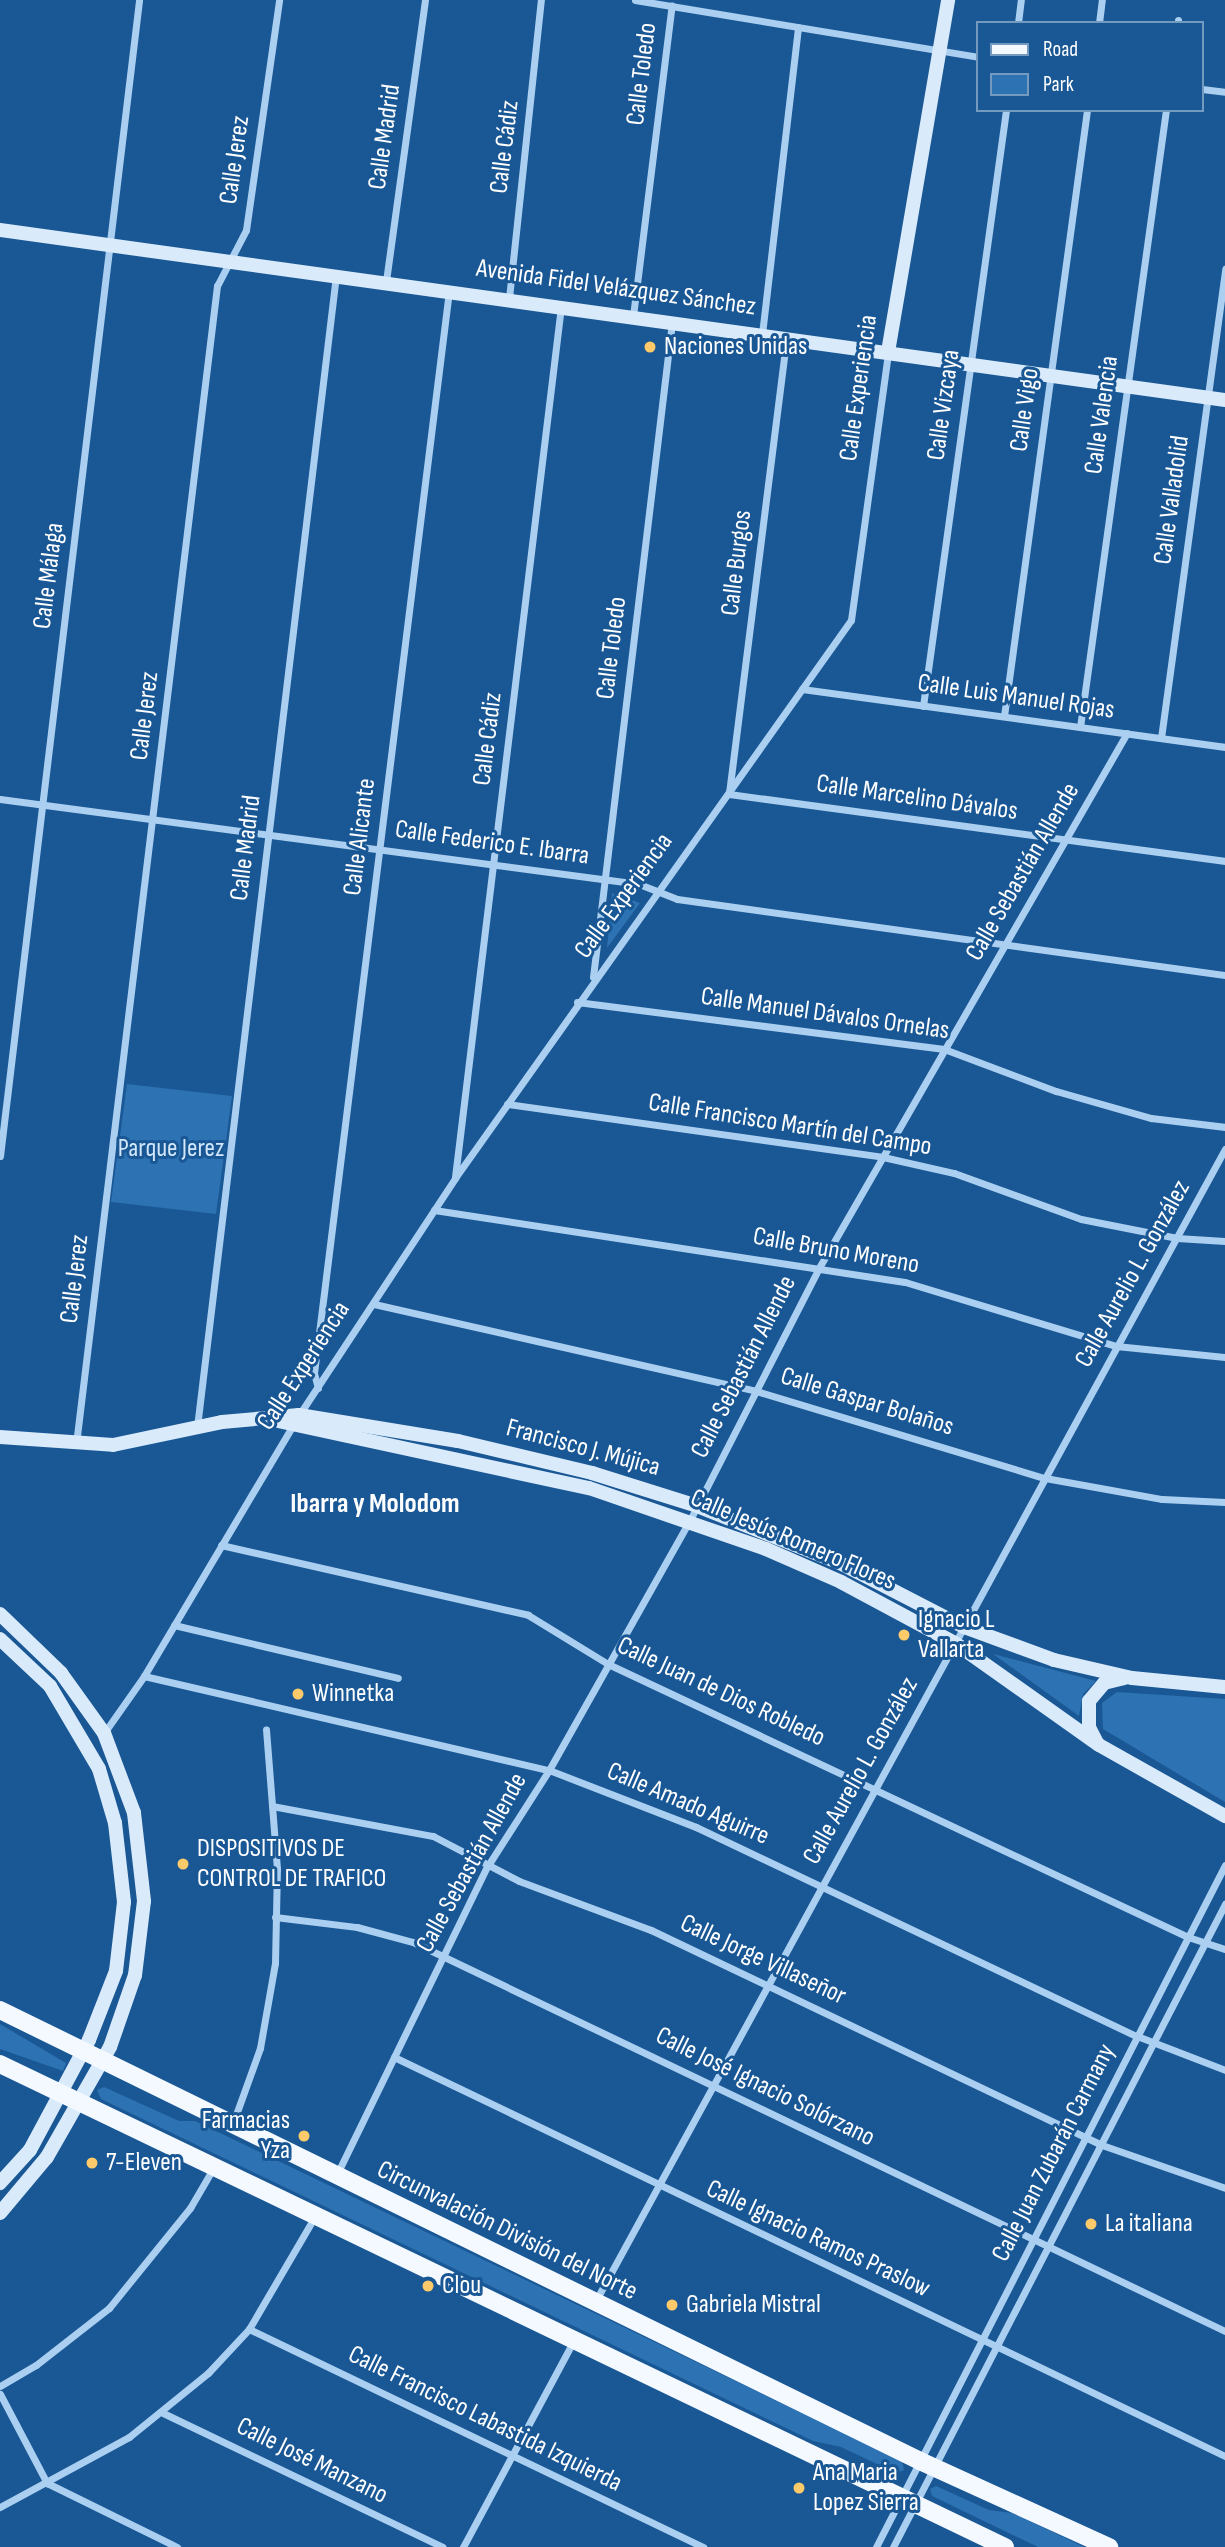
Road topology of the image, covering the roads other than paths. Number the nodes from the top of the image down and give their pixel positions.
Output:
1 (139, 0) edge
2 (279, 0) edge
3 (425, 0) edge
4 (541, 0) edge
5 (635, 0) edge
6 (948, 0) edge
7 (1021, 0) edge
8 (1102, 0) edge
9 (672, 5) junction
10 (1018, 21) edge
11 (1099, 21) edge
12 (799, 27) junction
13 (940, 51) junction
14 (976, 57) edge
15 (1204, 89) edge
16 (1225, 92) edge
17 (1006, 112) edge
18 (1087, 112) edge
19 (1166, 112) edge
20 (0, 230) edge
21 (110, 244) junction
22 (231, 260) junction
23 (1225, 268) edge
24 (336, 274) junction
25 (387, 281) junction
26 (449, 289) junction
27 (509, 298) junction
28 (561, 305) junction
29 (632, 316) junction
30 (673, 321) junction
31 (762, 334) junction
32 (786, 337) junction
33 (888, 352) junction
34 (971, 363) junction
35 (1051, 374) junction
36 (1127, 386) junction
37 (1207, 398) junction
38 (1225, 400) edge
39 (802, 689) junction
40 (923, 706) junction
41 (1004, 716) junction
42 (1080, 727) junction
43 (1126, 733) junction
44 (1161, 738) junction
45 (1225, 747) edge
46 (729, 794) junction
47 (0, 799) edge
48 (42, 804) junction
49 (154, 819) junction
50 (268, 834) junction
51 (1067, 840) junction
52 (380, 849) junction
53 (1225, 861) edge
54 (493, 864) junction
55 (605, 879) junction
56 (657, 891) junction
57 (1005, 946) junction
58 (1225, 975) edge
59 (593, 980) junction
60 (577, 1002) junction
61 (944, 1049) junction
62 (507, 1104) junction
63 (1225, 1127) edge
64 (1225, 1149) edge
65 (0, 1156) edge
66 (883, 1157) junction
67 (455, 1178) junction
68 (434, 1210) junction
69 (1177, 1238) junction
70 (1225, 1241) edge
71 (820, 1266) junction
72 (374, 1304) junction
73 (1116, 1346) junction
74 (1225, 1357) edge
75 (318, 1388) junction
76 (756, 1391) junction
77 (296, 1420) junction
78 (197, 1427) junction
79 (0, 1437) edge
80 (76, 1445) junction
81 (1045, 1478) junction
82 (1225, 1502) edge
83 (697, 1506) junction
84 (690, 1520) junction
85 (221, 1545) junction
86 (0, 1614) edge
87 (174, 1625) junction
88 (964, 1627) junction
89 (0, 1639) edge
90 (955, 1643) junction
91 (608, 1664) junction
92 (144, 1676) junction
93 (398, 1678) dead end
94 (1132, 1678) junction
95 (1225, 1687) edge
96 (266, 1729) dead end
97 (104, 1733) junction
98 (1099, 1745) junction
99 (549, 1769) junction
100 (877, 1787) junction
101 (272, 1806) junction
102 (1225, 1816) edge
103 (1225, 1865) edge
104 (487, 1867) junction
105 (822, 1886) junction
106 (1225, 1904) edge
107 (275, 1917) junction
108 (1188, 1937) junction
109 (1204, 1943) junction
110 (1225, 1950) edge
111 (442, 1956) junction
112 (768, 1985) junction
113 (0, 2010) edge
114 (1137, 2036) junction
115 (1152, 2043) junction
116 (82, 2052) junction
117 (394, 2057) junction
118 (101, 2062) junction
119 (0, 2064) edge
120 (1225, 2070) edge
121 (713, 2086) junction
122 (60, 2093) junction
123 (79, 2102) junction
124 (231, 2127) junction
125 (1086, 2137) junction
126 (1099, 2144) junction
127 (215, 2167) junction
128 (335, 2177) junction
129 (0, 2183) edge
130 (657, 2187) junction
131 (1225, 2188) edge
132 (0, 2213) edge
133 (315, 2216) junction
134 (1034, 2239) junction
135 (1046, 2245) junction
136 (594, 2303) junction
137 (248, 2329) junction
138 (1225, 2331) edge
139 (575, 2339) junction
140 (982, 2339) junction
141 (997, 2347) junction
142 (0, 2386) edge
143 (0, 2394) edge
144 (163, 2413) junction
145 (511, 2455) junction
146 (1225, 2456) edge
147 (927, 2464) junction
148 (47, 2483) junction
149 (908, 2500) junction
150 (0, 2507) edge
151 (177, 2547) edge
152 (443, 2547) edge
153 (463, 2547) edge
154 (703, 2547) edge
155 (876, 2547) edge
156 (893, 2547) edge
157 (1005, 2547) edge
158 (1109, 2547) edge

1 - 21 street, Calle Málaga
2 - 22 street, Calle Jerez
3 - 25 street, Calle Madrid
4 - 27 street, Calle Cádiz
5 - 9 street
6 - 13 street, Calle Experiencia
7 - 10 street
8 - 11 street
9 - 12 street
9 - 29 street, Calle Toledo
12 - 13 street
12 - 31 street
13 - 14 street
13 - 33 street, Calle Experiencia
15 - 16 street
17 - 34 street, Calle Vizcaya
18 - 35 street, Calle Vigo
19 - 36 street, Calle Valencia
20 - 21 street, Avenida Fidel Velázquez Sánchez
21 - 22 street, Avenida Fidel Velázquez Sánchez
21 - 48 street, Calle Málaga
22 - 24 street, Avenida Fidel Velázquez Sánchez
22 - 49 street, Calle Jerez
23 - 37 street, Calle Valladolid
24 - 25 street, Avenida Fidel Velázquez Sánchez
24 - 50 street, Calle Madrid
25 - 26 street, Avenida Fidel Velázquez Sánchez
26 - 27 street, Avenida Fidel Velázquez Sánchez
26 - 52 street, Calle Alicante
27 - 28 street, Avenida Fidel Velázquez Sánchez
28 - 29 street, Avenida Fidel Velázquez Sánchez
28 - 54 street, Calle Cádiz
29 - 30 street, Avenida Fidel Velázquez Sánchez
30 - 31 street, Avenida Fidel Velázquez Sánchez
30 - 55 street, Calle Toledo
31 - 32 street, Avenida Fidel Velázquez Sánchez
32 - 33 street, Avenida Fidel Velázquez Sánchez
32 - 46 street, Calle Burgos
33 - 34 street, Avenida Fidel Velázquez Sánchez
33 - 39 street, Calle Experiencia
34 - 35 street, Avenida Fidel Velázquez Sánchez
34 - 40 street, Calle Vizcaya
35 - 36 street, Avenida Fidel Velázquez Sánchez
35 - 41 street, Calle Vigo
36 - 37 street, Avenida Fidel Velázquez Sánchez
36 - 42 street, Calle Valencia
37 - 38 street, Avenida Fidel Velázquez Sánchez
37 - 44 street, Calle Valladolid
39 - 40 street, Calle Luis Manuel Rojas
39 - 46 street, Calle Experiencia
40 - 41 street, Calle Luis Manuel Rojas
41 - 42 street, Calle Luis Manuel Rojas
42 - 43 street, Calle Luis Manuel Rojas
43 - 44 street, Calle Luis Manuel Rojas
43 - 51 street, Calle Sebastián Allende
44 - 45 street, Calle Luis Manuel Rojas
46 - 51 street, Calle Marcelino Dávalos
46 - 56 street, Calle Experiencia
47 - 48 street, Calle Federico E. Ibarra
48 - 49 street, Calle Federico E. Ibarra
48 - 65 street, Calle Málaga
49 - 50 street, Calle Federico E. Ibarra
49 - 80 street, Calle Jerez
50 - 52 street, Calle Federico E. Ibarra
50 - 78 street, Calle Madrid
51 - 53 street, Calle Marcelino Dávalos
51 - 57 street, Calle Sebastián Allende
52 - 54 street, Calle Federico E. Ibarra
52 - 75 street, Calle Alicante
54 - 55 street, Calle Federico E. Ibarra
54 - 67 street, Calle Cádiz
55 - 56 street, Calle Federico E. Ibarra
55 - 59 street, Calle Toledo
56 - 57 street, Calle Federico E. Ibarra
56 - 59 street, Calle Experiencia
57 - 58 street, Calle Federico E. Ibarra
57 - 61 street, Calle Sebastián Allende
59 - 60 street, Calle Experiencia
60 - 61 street, Calle Manuel Dávalos Ornelas
60 - 62 street, Calle Experiencia
61 - 63 street, Calle Manuel Dávalos Ornelas
61 - 66 street, Calle Sebastián Allende
62 - 66 street, Calle Francisco Martín del Campo
62 - 67 street, Calle Experiencia
64 - 69 street, Calle Aurelio L. González
66 - 69 street, Calle Francisco Martín del Campo
66 - 71 street, Calle Sebastián Allende
67 - 68 street, Calle Experiencia
68 - 71 street, Calle Bruno Moreno
68 - 72 street, Calle Experiencia
69 - 70 street, Calle Francisco Martín del Campo
69 - 73 street, Calle Aurelio L. González
71 - 73 street, Calle Bruno Moreno
71 - 76 street, Calle Sebastián Allende
72 - 75 street, Calle Experiencia
72 - 76 street, Calle Gaspar Bolaños
73 - 74 street, Calle Bruno Moreno
73 - 81 street, Calle Aurelio L. González
75 - 77 street, Calle Experiencia
76 - 81 street, Calle Gaspar Bolaños
76 - 83 street, Calle Sebastián Allende
77 - 78 street, Francisco J. Mújica
77 - 83 street, Francisco J. Mújica
77 - 84 street, Calle Jesús Romero Flores
77 - 85 street, Calle Experiencia
78 - 80 street, Francisco J. Mújica
79 - 80 street, Francisco J. Mújica
81 - 82 street, Calle Gaspar Bolaños
81 - 88 street, Calle Aurelio L. González
83 - 84 street, Calle Sebastián Allende
83 - 88 street, Francisco J. Mújica
84 - 90 street, Calle Jesús Romero Flores
84 - 91 street, Calle Sebastián Allende
85 - 87 street, Calle Experiencia
85 - 91 street, Calle Juan de Dios Robledo
86 - 97 street
87 - 92 street, Calle Experiencia
87 - 93 street
88 - 90 street, Calle Aurelio L. González
88 - 94 street, Francisco J. Mújica
89 - 116 street
90 - 98 street, Calle Jesús Romero Flores
90 - 100 street, Calle Aurelio L. González
91 - 99 street, Calle Sebastián Allende
91 - 100 street, Calle Juan de Dios Robledo
92 - 97 street, Calle Experiencia
92 - 99 street, Calle Amado Aguirre
94 - 95 street, Francisco J. Mújica
94 - 98 street
96 - 101 street
97 - 118 street
98 - 102 street, Calle Jesús Romero Flores
99 - 104 street, Calle Sebastián Allende
99 - 105 street, Calle Amado Aguirre
100 - 105 street, Calle Aurelio L. González
100 - 108 street, Calle Juan de Dios Robledo
101 - 104 street, Calle Jorge Villaseñor
101 - 107 street
103 - 108 street, Calle Juan Zubarán Carmany
104 - 111 street, Calle Sebastián Allende
104 - 112 street, Calle Jorge Villaseñor
105 - 112 street, Calle Aurelio L. González
105 - 114 street, Calle Amado Aguirre
106 - 109 street, Calle Juan Zubarán Carmany
107 - 111 street, Calle José Ignacio Solórzano
107 - 124 street
108 - 109 street, Calle Juan de Dios Robledo
108 - 114 street, Calle Juan Zubarán Carmany
109 - 110 street, Calle Juan de Dios Robledo
109 - 115 street, Calle Juan Zubarán Carmany
111 - 117 street, Calle Sebastián Allende
111 - 121 street, Calle José Ignacio Solórzano
112 - 121 street, Calle Aurelio L. González
112 - 125 street, Calle Jorge Villaseñor
113 - 116 main road, Circunvalación División del Norte
114 - 115 street, Calle Amado Aguirre
114 - 125 street, Calle Juan Zubarán Carmany
115 - 120 street, Calle Amado Aguirre
115 - 126 street, Calle Juan Zubarán Carmany
116 - 118 main road, Circunvalación División del Norte
116 - 122 street
117 - 128 street, Calle Sebastián Allende
117 - 130 street, Calle Ignacio Ramos Praslow
118 - 123 street
118 - 124 main road, Circunvalación División del Norte
119 - 122 main road
121 - 130 street, Calle Aurelio L. González
121 - 134 street, Calle José Ignacio Solórzano
122 - 123 main road
122 - 129 street
123 - 127 main road
123 - 132 street
124 - 128 main road, Circunvalación División del Norte
125 - 126 street, Calle Jorge Villaseñor
125 - 134 street, Calle Juan Zubarán Carmany
126 - 131 street, Calle Jorge Villaseñor
126 - 135 street, Calle Juan Zubarán Carmany
127 - 133 main road
127 - 142 street
128 - 136 main road, Circunvalación División del Norte
130 - 136 street, Calle Aurelio L. González
130 - 140 street, Calle Ignacio Ramos Praslow
133 - 137 street
133 - 139 main road
134 - 135 street, Calle José Ignacio Solórzano
134 - 140 street, Calle Juan Zubarán Carmany
135 - 138 street, Calle José Ignacio Solórzano
135 - 141 street, Calle Juan Zubarán Carmany
136 - 147 main road, Circunvalación División del Norte
137 - 144 street
137 - 145 street, Calle Francisco Labastida Izquierda
139 - 145 street
139 - 149 main road
140 - 141 street, Calle Ignacio Ramos Praslow
140 - 147 street, Calle Juan Zubarán Carmany
141 - 146 street, Calle Ignacio Ramos Praslow
141 - 147 street, Calle Juan Zubarán Carmany
143 - 148 street
144 - 148 street
144 - 152 street, Calle José Manzano
145 - 153 street
145 - 154 street, Calle Francisco Labastida Izquierda
147 - 149 street
147 - 149 street
147 - 158 main road, Circunvalación División del Norte
148 - 150 street
148 - 151 street
149 - 155 street
149 - 156 street
149 - 157 main road

